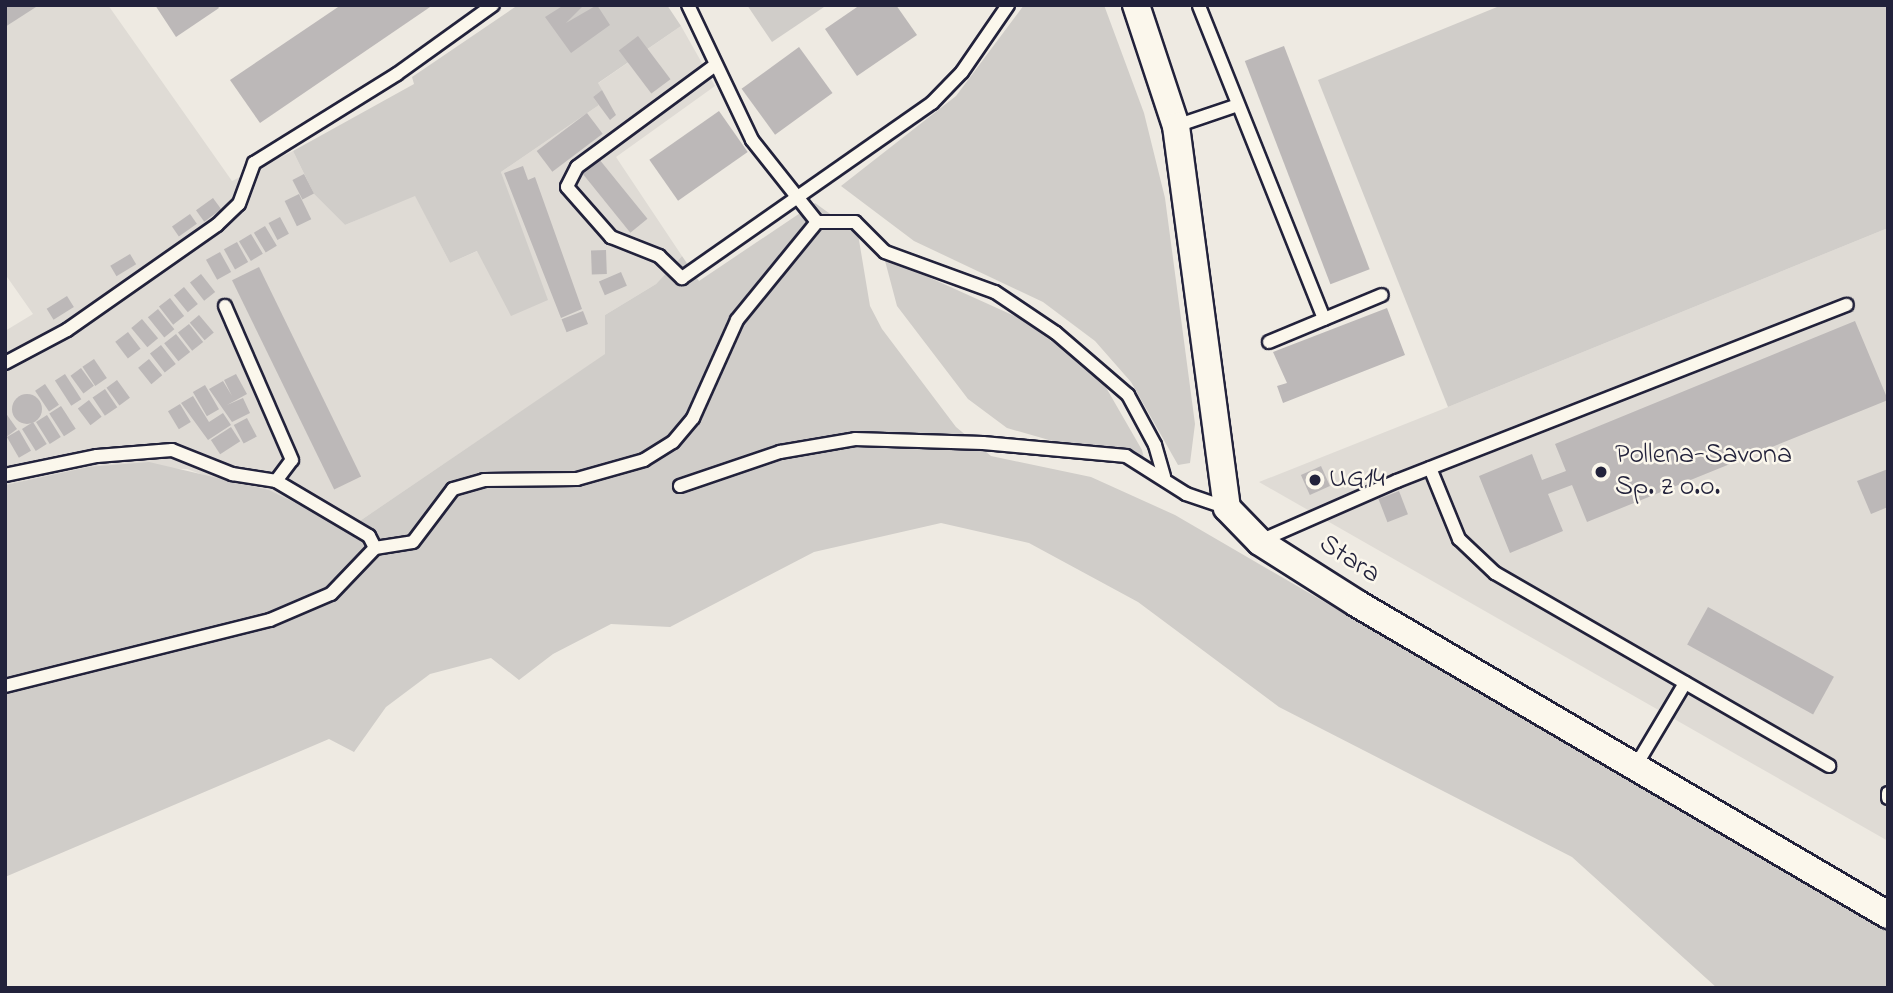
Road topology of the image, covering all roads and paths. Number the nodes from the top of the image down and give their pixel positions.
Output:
1 (493, 5) edge
2 (688, 5) edge
3 (1008, 5) edge
4 (1136, 5) edge
5 (1199, 6) edge
6 (714, 66) junction
7 (1238, 105) junction
8 (1176, 126) junction
9 (800, 197) junction
10 (817, 222) junction
11 (1382, 295) dead end
12 (1847, 305) dead end
13 (225, 306) dead end
14 (1324, 319) junction
15 (1269, 342) dead end
16 (5, 363) edge
17 (1430, 468) junction
18 (5, 475) edge
19 (1164, 477) junction
20 (276, 481) junction
21 (680, 486) dead end
22 (1227, 509) junction
23 (1260, 542) junction
24 (375, 548) junction
25 (1685, 683) junction
26 (5, 686) edge
27 (1829, 766) dead end
28 (1635, 767) junction
29 (1888, 915) edge

1 - 16 lane
2 - 6 lane
3 - 9 lane
4 - 8 street
5 - 7 lane
6 - 9 lane
6 - 9 lane
7 - 8 lane
7 - 14 lane
8 - 22 street
9 - 10 lane
10 - 19 lane
10 - 24 lane
11 - 14 lane
12 - 17 lane
13 - 20 lane
14 - 15 lane
17 - 23 lane
17 - 25 lane
18 - 20 lane
19 - 21 lane
19 - 22 lane
20 - 24 lane
22 - 23 street, Stara
23 - 28 street, Stara
24 - 26 lane
25 - 27 lane
25 - 28 lane
28 - 29 street, Stara

